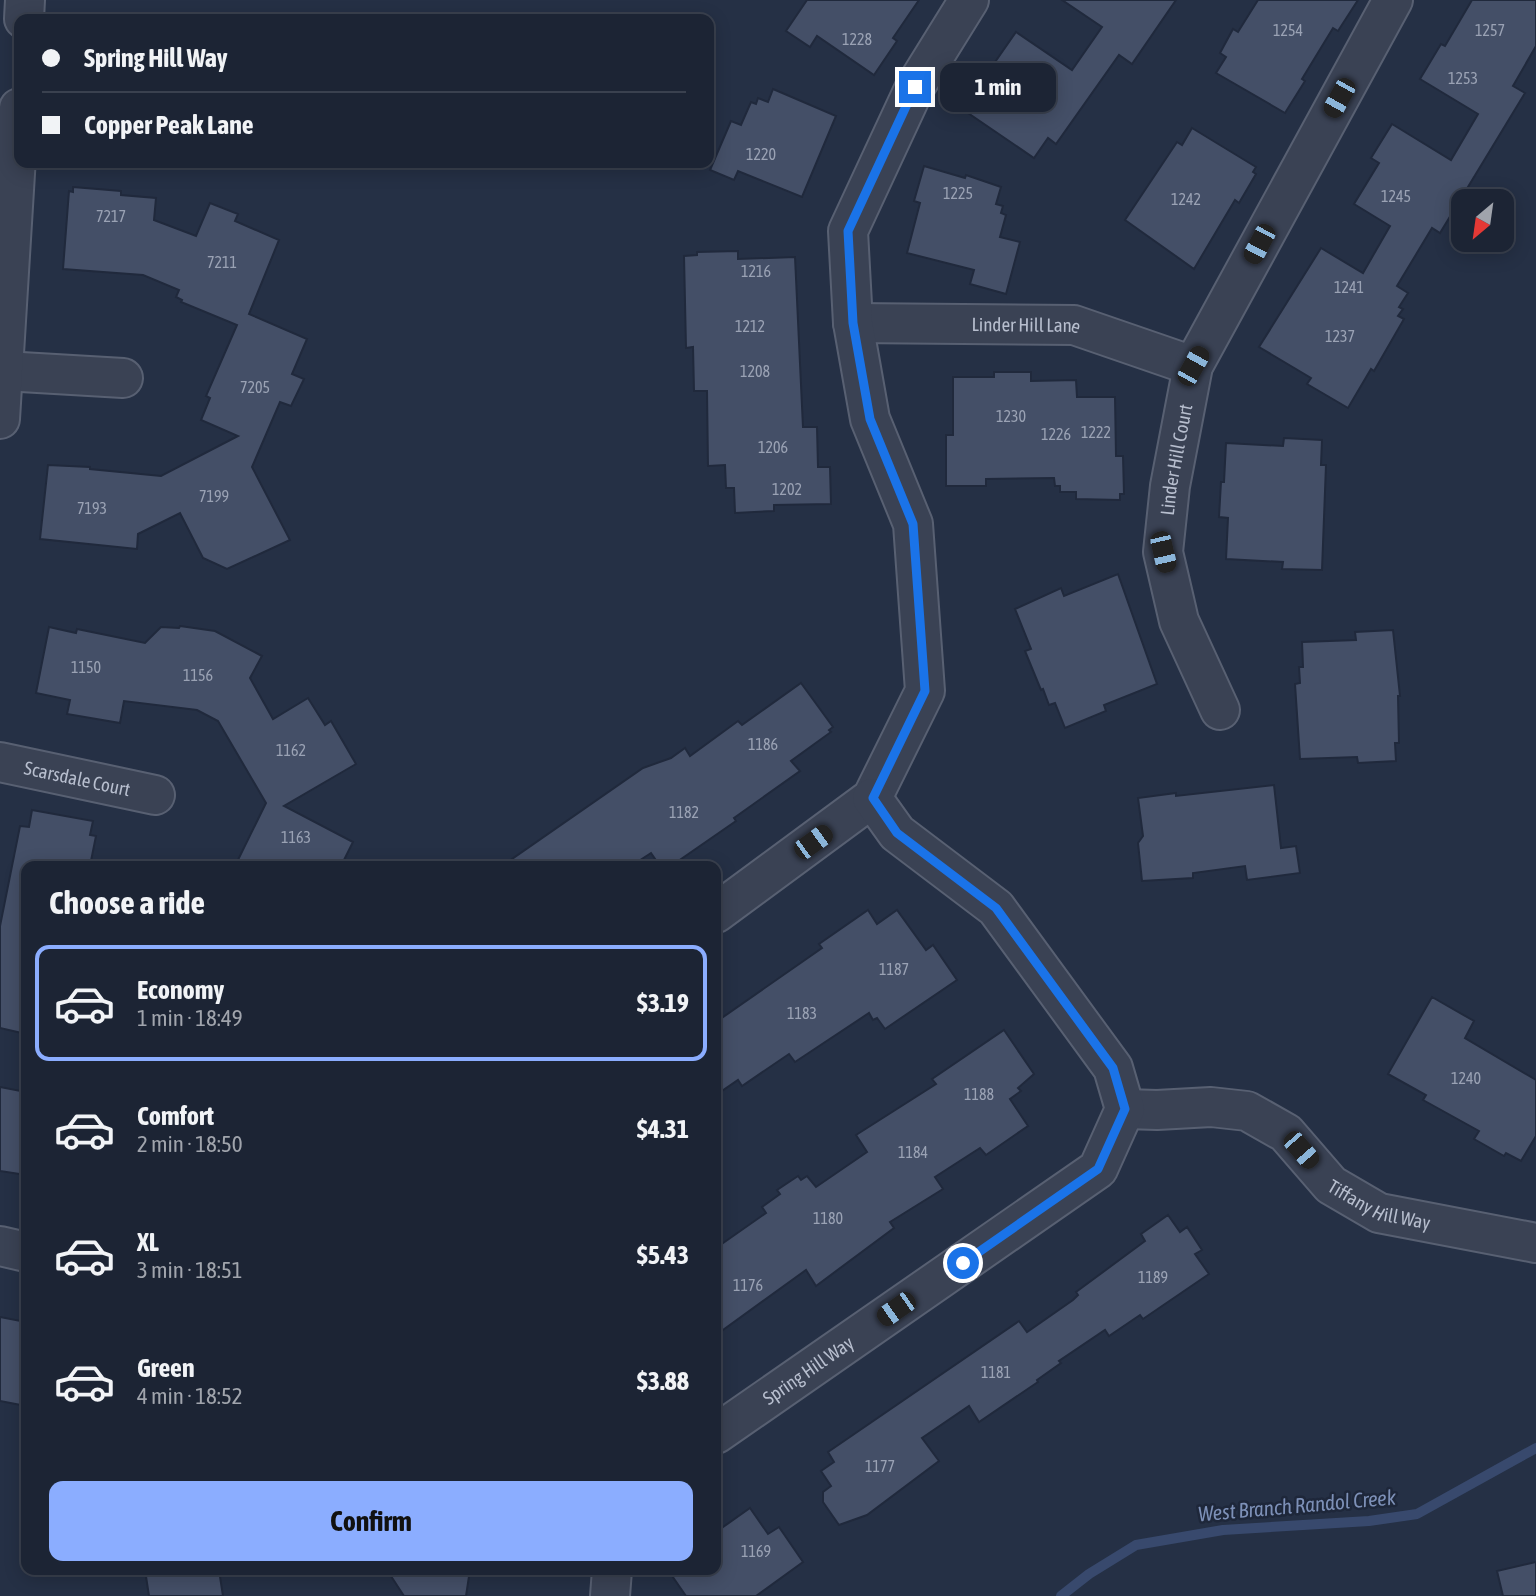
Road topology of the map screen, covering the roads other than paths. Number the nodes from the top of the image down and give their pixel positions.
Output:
1 (969, 0) edge
2 (1393, 0) edge
3 (16, 168) edge
4 (853, 323) junction
5 (1193, 366) junction
6 (4, 371) junction
7 (123, 378) dead end
8 (0, 419) edge
9 (1220, 710) dead end
10 (0, 762) edge
11 (155, 795) dead end
12 (873, 798) junction
13 (721, 909) edge
14 (1125, 1109) junction
15 (1536, 1243) edge
16 (0, 1246) edge
17 (21, 1251) edge
18 (721, 1431) edge
19 (612, 1575) edge
20 (610, 1596) edge

1 - 4 street
2 - 5 street, Linder Hill Court
3 - 6 street
4 - 5 street, Linder Hill Lane
4 - 12 street
5 - 9 street, Linder Hill Court
6 - 7 street
6 - 8 street
10 - 11 street, Scarsdale Court
12 - 13 street
12 - 14 street
14 - 15 street, Tiffany Hill Way
14 - 18 street, Spring Hill Way
16 - 17 street
19 - 20 street

